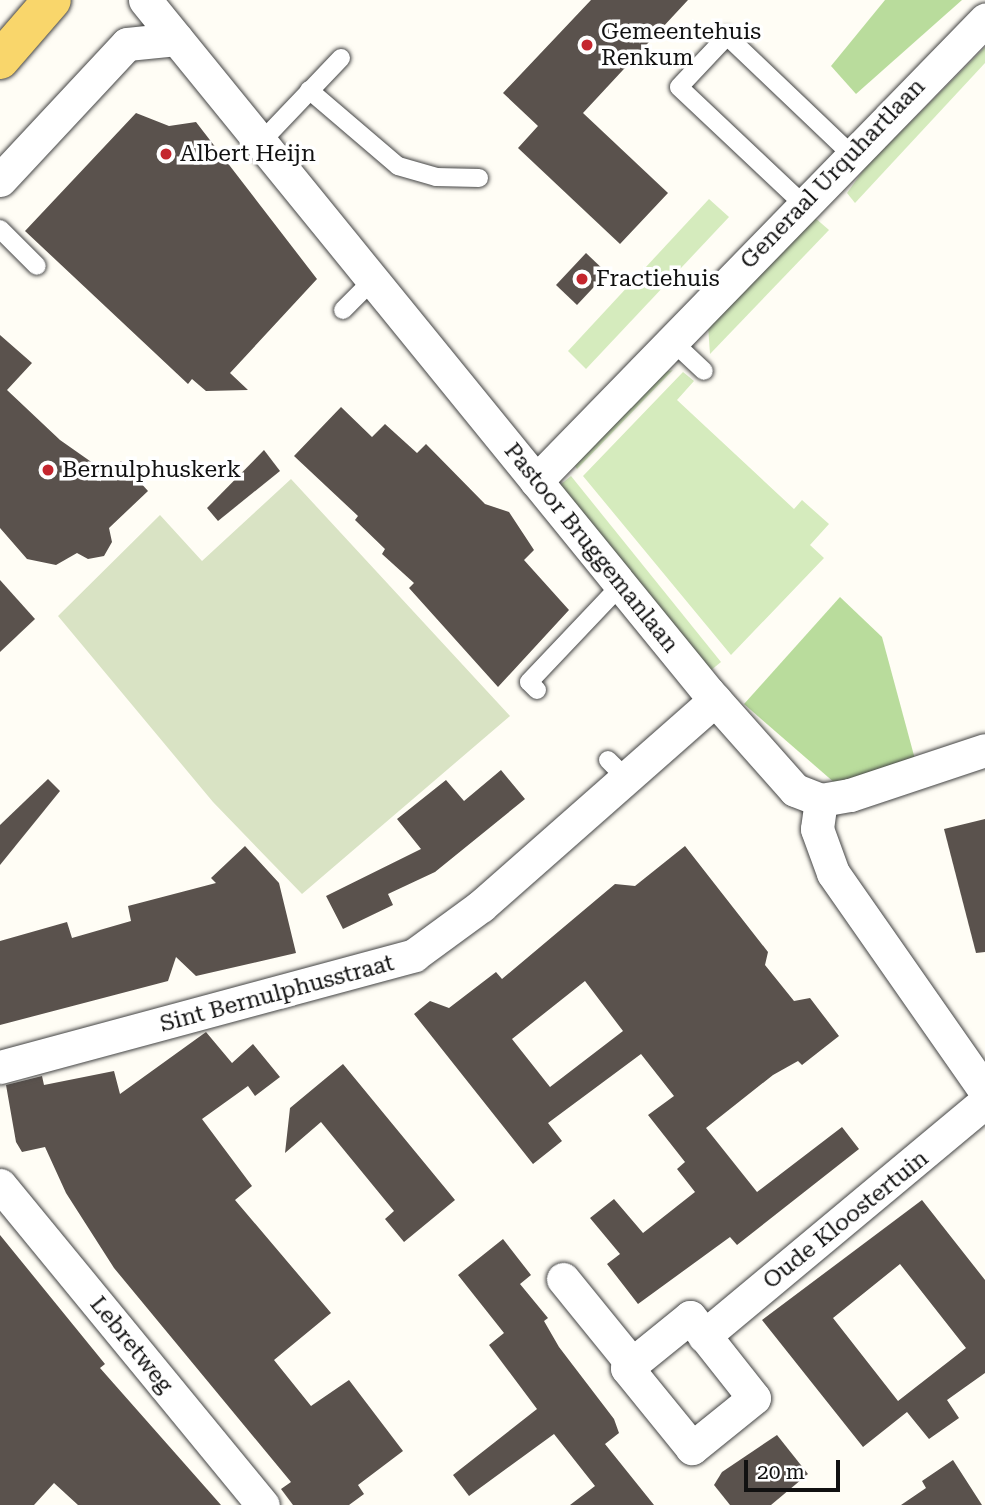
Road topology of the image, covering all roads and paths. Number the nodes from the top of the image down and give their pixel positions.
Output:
1 (52, 0) edge
2 (145, 0) edge
3 (985, 20) edge
4 (177, 39) junction
5 (341, 58) dead end
6 (0, 60) edge
7 (309, 90) junction
8 (261, 142) junction
9 (850, 154) junction
10 (479, 178) dead end
11 (0, 180) edge
12 (803, 204) junction
13 (0, 229) edge
14 (37, 266) dead end
15 (373, 280) junction
16 (343, 310) dead end
17 (671, 340) junction
18 (704, 371) dead end
19 (537, 481) junction
20 (621, 585) junction
21 (537, 690) dead end
22 (715, 699) junction
23 (985, 750) edge
24 (821, 800) junction
25 (0, 1067) edge
26 (985, 1091) edge
27 (985, 1102) edge
28 (0, 1185) edge
29 (563, 1279) dead end
30 (704, 1336) junction
31 (632, 1364) junction
32 (262, 1505) edge

1 - 6 main road
2 - 4 street, Pastoor Bruggemanlaan
3 - 9 street, Generaal Urquhartlaan
4 - 8 street, Pastoor Bruggemanlaan
4 - 11 street
5 - 7 lane
7 - 8 lane
7 - 10 lane
8 - 15 street, Pastoor Bruggemanlaan
9 - 12 street, Generaal Urquhartlaan
9 - 12 lane
12 - 17 street, Generaal Urquhartlaan
13 - 14 lane
15 - 16 lane
15 - 19 street, Pastoor Bruggemanlaan
17 - 18 lane
17 - 19 street, Generaal Urquhartlaan
19 - 20 street, Pastoor Bruggemanlaan
20 - 21 lane
20 - 22 street, Pastoor Bruggemanlaan
22 - 24 street, Pastoor Bruggemanlaan
22 - 25 street, Sint Bernulphusstraat
23 - 24 street
24 - 26 street
27 - 30 street, Oude Kloostertuin
28 - 32 street, Lebretweg
29 - 31 street
30 - 31 street
30 - 31 street

